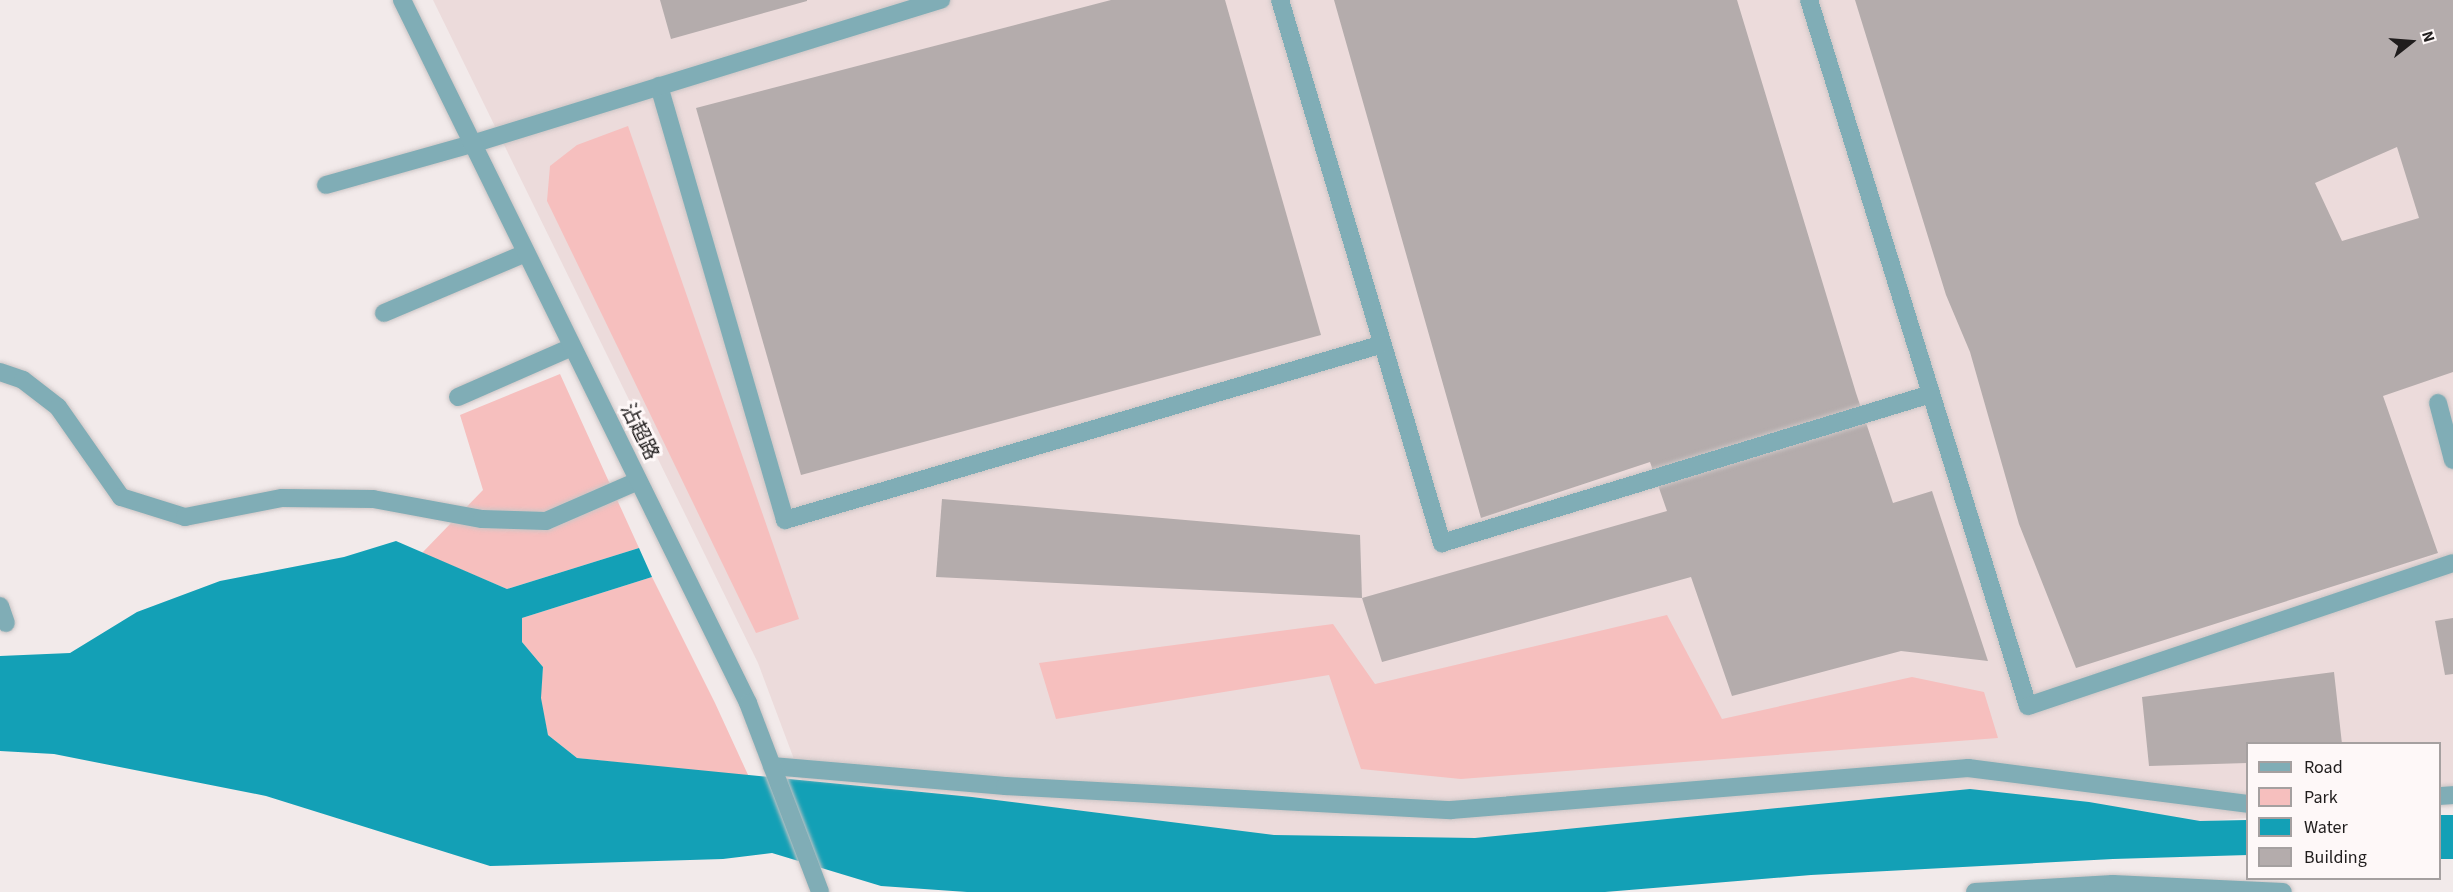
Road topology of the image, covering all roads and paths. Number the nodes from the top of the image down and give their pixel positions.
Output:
1 (402, 0) edge
2 (941, 0) edge
3 (1280, 0) edge
4 (1809, 0) edge
5 (659, 86) junction
6 (472, 144) junction
7 (326, 185) dead end
8 (526, 253) junction
9 (384, 313) dead end
10 (1383, 344) junction
11 (572, 347) junction
12 (0, 372) edge
13 (1931, 394) junction
14 (458, 397) dead end
15 (2438, 403) dead end
16 (2453, 460) edge
17 (639, 481) junction
18 (2453, 563) edge
19 (0, 606) edge
20 (6, 624) dead end
21 (775, 772) junction
22 (2246, 804) edge
23 (817, 885) edge
24 (2248, 890) edge
25 (1975, 892) edge
26 (2283, 892) edge

1 - 6 street, 沾超路
2 - 5 street
3 - 10 street
4 - 13 street
5 - 6 street
5 - 10 street
6 - 7 street
6 - 8 street, 沾超路
8 - 9 street
8 - 11 street, 沾超路
10 - 13 street
11 - 14 street
11 - 17 street, 沾超路
12 - 17 street
13 - 18 street
15 - 16 street
17 - 21 street, 沾超路
19 - 20 street
21 - 22 street
21 - 23 street, 沾超路
24 - 25 street
24 - 26 street

